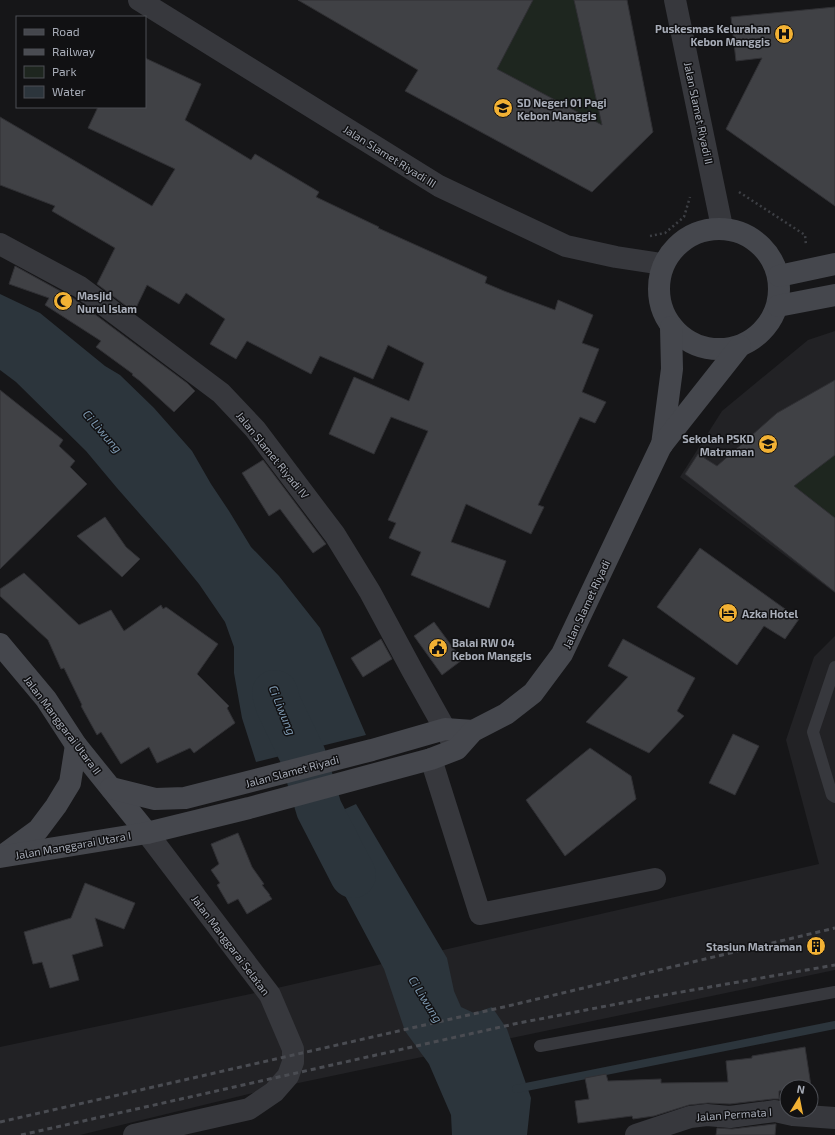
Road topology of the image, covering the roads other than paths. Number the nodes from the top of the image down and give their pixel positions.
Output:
1 (139, 0) edge
2 (675, 0) edge
3 (722, 227) junction
4 (0, 244) edge
5 (662, 264) junction
6 (835, 264) edge
7 (779, 276) junction
8 (835, 294) edge
9 (778, 306) junction
10 (672, 327) junction
11 (740, 346) junction
12 (661, 446) junction
13 (0, 644) edge
14 (835, 667) edge
15 (444, 729) junction
16 (473, 731) junction
17 (76, 744) junction
18 (457, 750) junction
19 (431, 759) junction
20 (111, 788) junction
21 (835, 797) edge
22 (147, 833) junction
23 (0, 857) edge
24 (655, 880) dead end
25 (835, 992) edge
26 (540, 1046) dead end
27 (835, 1118) edge
28 (134, 1135) edge
29 (636, 1135) edge

1 - 5 street, Jalan Slamet Riyadi III
2 - 3 street, Jalan Slamet Riyadi II
3 - 5 street
3 - 7 street
4 - 15 street, Jalan Slamet Riyadi IV
5 - 10 street
6 - 7 street
7 - 9 street
8 - 9 street
9 - 11 street
10 - 11 street
10 - 12 street, Jalan Slamet Riyadi
11 - 12 street, Jalan Slamet Riyadi
12 - 16 street, Jalan Slamet Riyadi
13 - 17 street, Jalan Manggarai Utara II
14 - 21 lane
15 - 16 street, Jalan Slamet Riyadi
15 - 18 street, Jalan Slamet Riyadi IV
15 - 20 street, Jalan Slamet Riyadi
16 - 18 street, Jalan Slamet Riyadi
17 - 20 street, Jalan Manggarai Utara II
17 - 23 street
18 - 19 street
19 - 22 street
19 - 24 street
20 - 22 street, Jalan Manggarai Selatan
22 - 23 street, Jalan Manggarai Utara I
22 - 28 street, Jalan Manggarai Selatan
25 - 26 lane
27 - 29 street, Jalan Permata I

